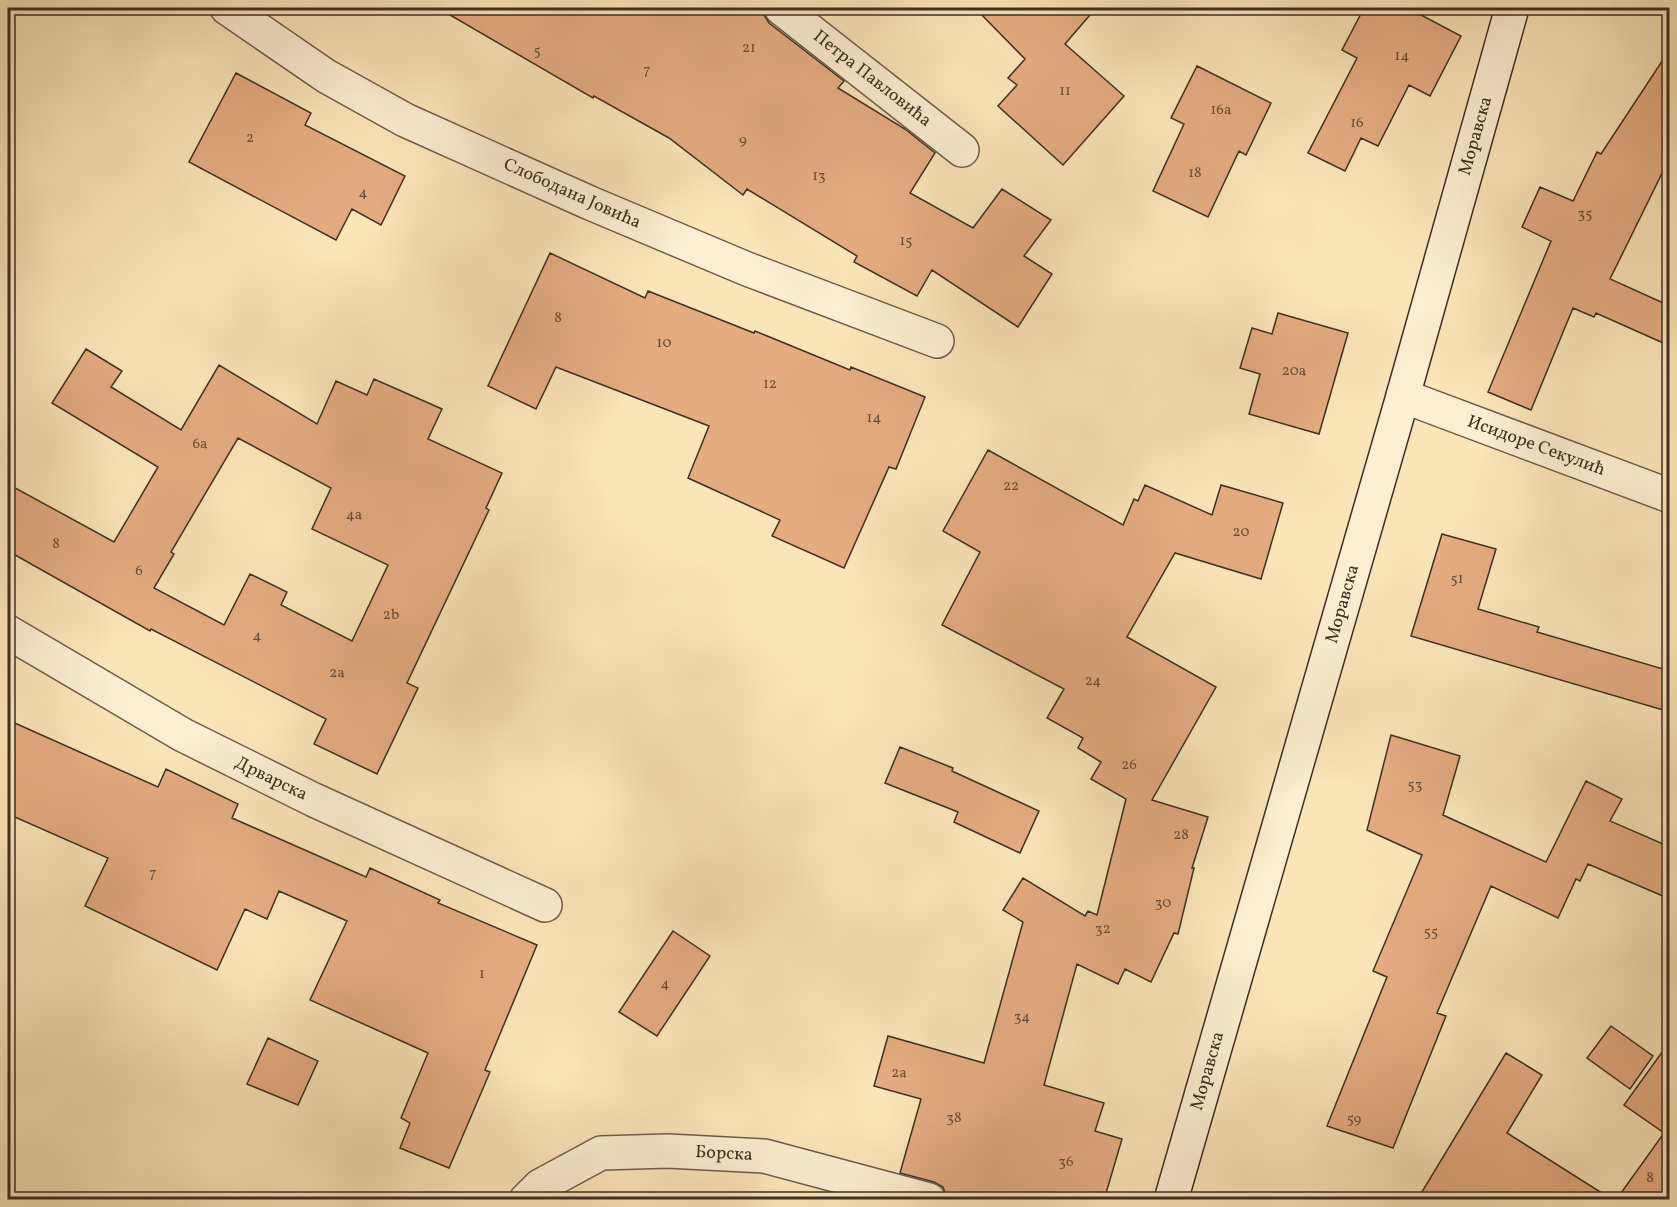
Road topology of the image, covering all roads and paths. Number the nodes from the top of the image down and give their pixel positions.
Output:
1 (227, 8) edge
2 (781, 8) edge
3 (1512, 8) edge
4 (962, 150) dead end
5 (937, 341) dead end
6 (1403, 396) junction
7 (1670, 496) edge
8 (8, 632) edge
9 (544, 905) dead end
10 (526, 1200) edge
11 (929, 1200) edge
12 (1171, 1200) edge

1 - 5 street, Слободана Јовића
2 - 4 street, Петра Павловића
3 - 6 street, Моравска
6 - 7 street, Исидоре Секулић
6 - 12 street, Моравска
8 - 9 street, Дрварска
10 - 11 street, Борска

